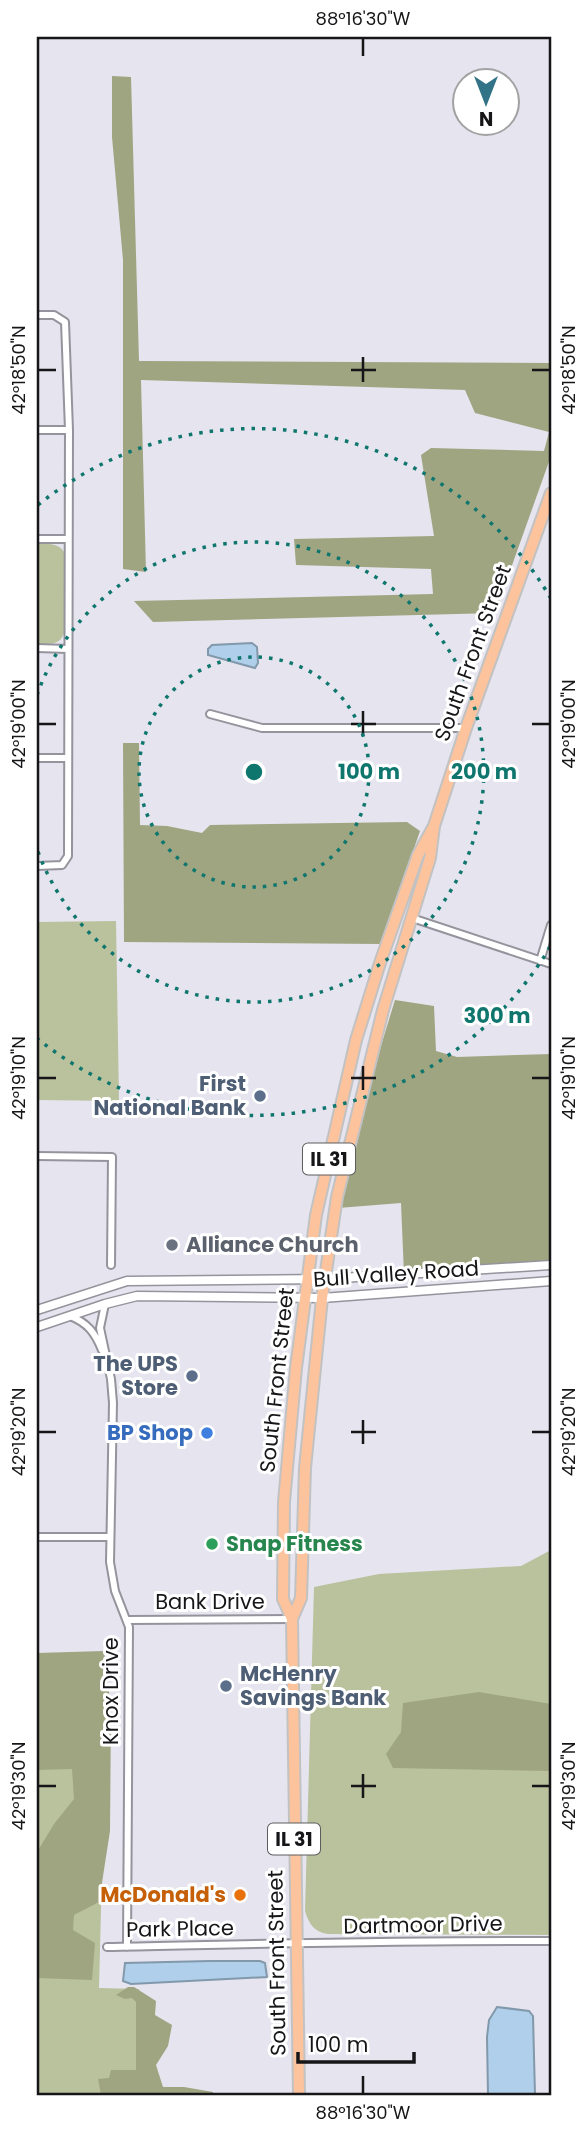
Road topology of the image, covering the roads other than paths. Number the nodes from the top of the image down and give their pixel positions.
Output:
1 (37, 315) edge
2 (37, 430) edge
3 (69, 430) junction
4 (550, 497) edge
5 (37, 539) edge
6 (68, 539) junction
7 (37, 648) edge
8 (68, 649) junction
9 (210, 714) dead end
10 (466, 728) junction
11 (37, 758) edge
12 (68, 758) junction
13 (434, 826) junction
14 (37, 866) edge
15 (412, 918) junction
16 (551, 925) edge
17 (540, 961) junction
18 (551, 964) edge
19 (37, 1156) edge
20 (111, 1265) dead end
21 (551, 1265) edge
22 (306, 1279) junction
23 (324, 1279) junction
24 (551, 1281) edge
25 (322, 1297) junction
26 (304, 1298) junction
27 (105, 1304) junction
28 (37, 1310) edge
29 (69, 1316) junction
30 (37, 1327) edge
31 (105, 1354) junction
32 (110, 1537) junction
33 (37, 1538) edge
34 (292, 1619) junction
35 (128, 1620) junction
36 (551, 1941) edge
37 (296, 1945) junction
38 (107, 1947) dead end
39 (127, 1947) junction
40 (299, 2095) edge

1 - 3 street
2 - 3 street
3 - 6 street
4 - 10 main road, South Front Street / IL 31
5 - 6 street
6 - 8 street
7 - 8 street
8 - 12 street
9 - 10 street
10 - 13 main road, South Front Street / IL 31
11 - 12 street
12 - 14 street
13 - 15 main road, South Front Street / IL 31
13 - 22 main road, South Front Street / IL 31
15 - 17 street
15 - 23 main road, South Front Street / IL 31
16 - 17 street
17 - 18 street
19 - 20 street
21 - 23 street, Bull Valley Road
22 - 23 street, Bull Valley Road
22 - 26 main road, South Front Street / IL 31
22 - 28 street, Bull Valley Road
23 - 25 main road, South Front Street / IL 31
24 - 25 street, Bull Valley Road
25 - 26 street, Bull Valley Road
25 - 34 main road, South Front Street / IL 31
26 - 27 street, Bull Valley Road
26 - 34 main road, South Front Street / IL 31
27 - 29 street, Bull Valley Road
27 - 31 street, Knox Drive
29 - 30 street, Bull Valley Road
29 - 31 street, Knox Drive
31 - 32 street, Knox Drive
32 - 33 street
32 - 35 street, Knox Drive
34 - 35 street, Bank Drive
34 - 37 main road, South Front Street / IL 31
35 - 39 street, Knox Drive
36 - 37 street, Dartmoor Drive
37 - 39 street, Park Place
37 - 40 main road, South Front Street / IL 31
38 - 39 street, Park Place

